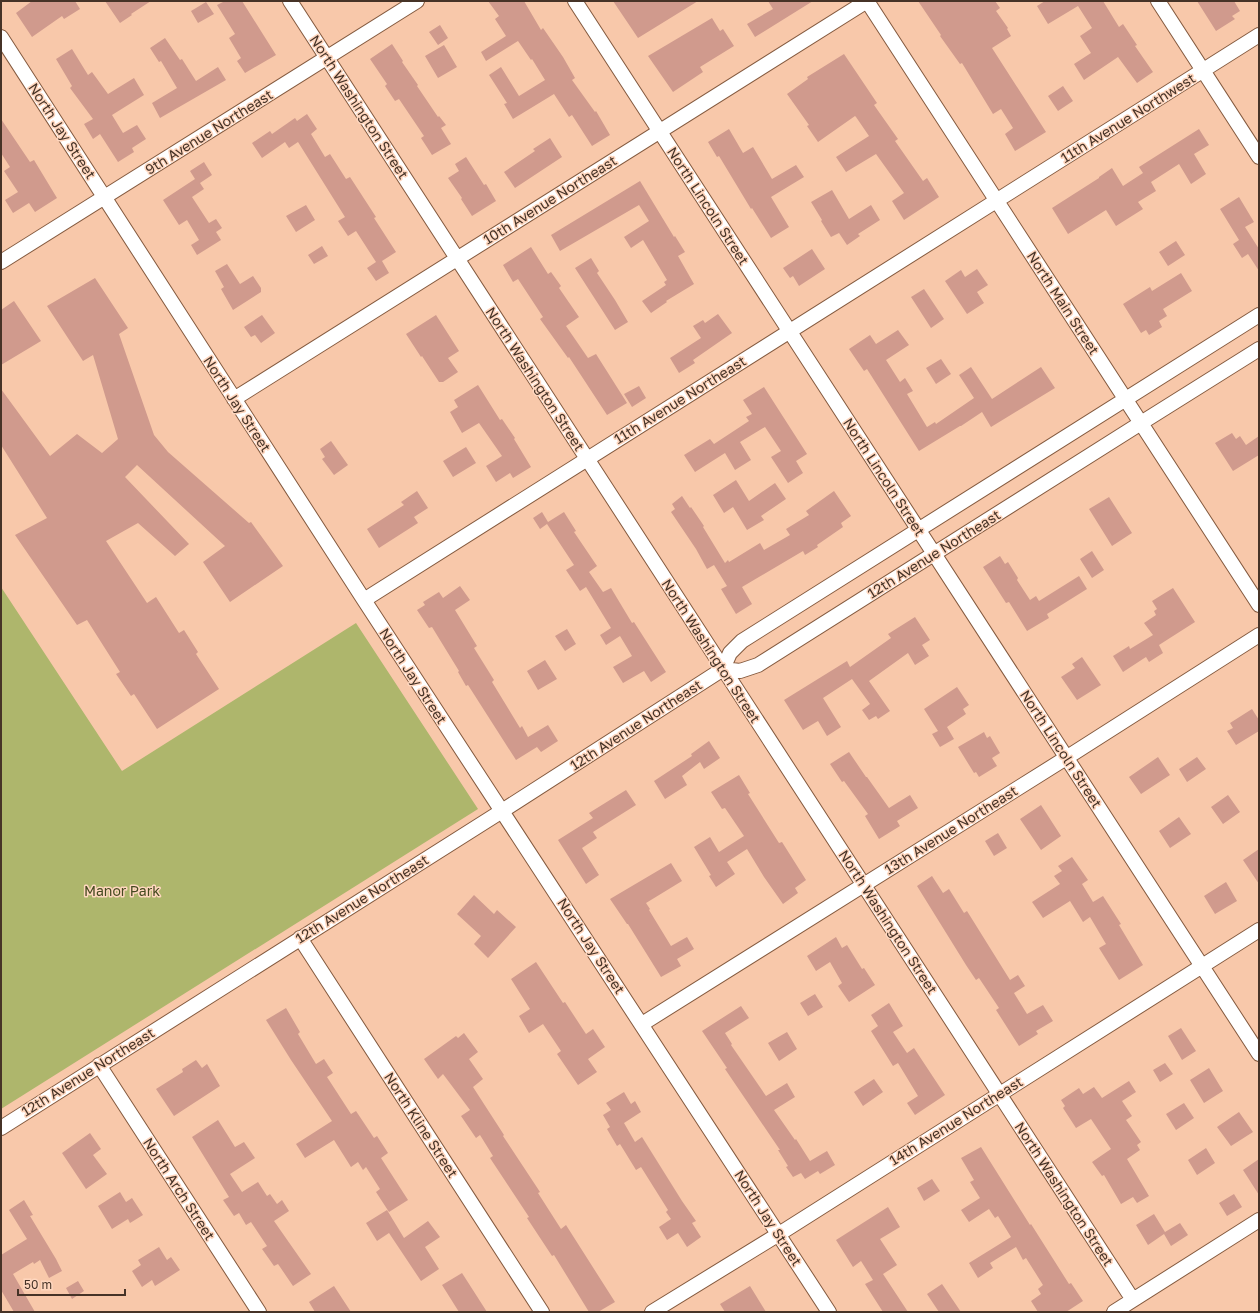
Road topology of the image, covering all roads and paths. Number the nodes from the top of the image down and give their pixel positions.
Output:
1 (290, 1) edge
2 (417, 1) edge
3 (575, 1) edge
4 (867, 1) edge
5 (1158, 1) edge
6 (1259, 35) edge
7 (1, 37) edge
8 (327, 58) junction
9 (1203, 71) junction
10 (660, 132) junction
11 (1259, 157) edge
12 (104, 198) junction
13 (996, 201) junction
14 (457, 258) junction
15 (1, 262) edge
16 (1259, 316) edge
17 (790, 331) junction
18 (1259, 349) edge
19 (234, 399) junction
20 (1125, 400) junction
21 (1140, 423) junction
22 (587, 459) junction
23 (918, 530) junction
24 (934, 554) junction
25 (364, 600) junction
26 (1259, 605) edge
27 (1259, 635) edge
28 (723, 670) junction
29 (1066, 758) junction
30 (502, 811) junction
31 (863, 885) junction
32 (1259, 930) edge
33 (300, 938) junction
34 (1202, 966) junction
35 (642, 1024) junction
36 (1259, 1054) edge
37 (100, 1065) junction
38 (1000, 1094) junction
39 (1, 1128) edge
40 (1259, 1220) edge
41 (778, 1234) junction
42 (1133, 1300) junction
43 (259, 1312) edge
44 (542, 1312) edge
45 (652, 1312) edge
46 (829, 1312) edge
47 (1114, 1312) edge

1 - 8 street, North Washington Street
2 - 8 street, 9th Avenue Northeast
3 - 10 street, North Lincoln Street
4 - 10 street, 10th Avenue Northeast
4 - 13 street, North Main Street
5 - 9 street
6 - 9 street, 11th Avenue Northwest
7 - 12 street, North Jay Street
8 - 12 street, 9th Avenue Northeast
8 - 14 street, North Washington Street
9 - 11 street
9 - 13 street, 11th Avenue Northwest
10 - 14 street, 10th Avenue Northeast
10 - 17 street, North Lincoln Street
12 - 15 street, 9th Avenue Northeast
12 - 19 street, North Jay Street
13 - 17 street, 11th Avenue Northeast
13 - 20 street, North Main Street
14 - 19 street, 10th Avenue Northeast
14 - 22 street, North Washington Street
16 - 20 street, 12th Avenue Northeast
17 - 22 street, 11th Avenue Northeast
17 - 23 street, North Lincoln Street
18 - 21 street, 12th Avenue Northeast
19 - 25 street, North Jay Street
20 - 21 street, North Main Street
20 - 23 street, 12th Avenue Northeast
21 - 24 street, 12th Avenue Northeast
21 - 26 street, North Main Street
22 - 25 street, 11th Avenue Northeast
22 - 28 street, North Washington Street
23 - 24 street, North Lincoln Street
23 - 28 street, 12th Avenue Northeast
24 - 28 street, 12th Avenue Northeast
24 - 29 street, North Lincoln Street
25 - 30 street, North Jay Street
27 - 29 street, 13th Avenue Northeast
28 - 30 street, 12th Avenue Northeast
28 - 31 street, North Washington Street
29 - 31 street, 13th Avenue Northeast
29 - 34 street, North Lincoln Street
30 - 33 street, 12th Avenue Northeast
30 - 35 street, North Jay Street
31 - 35 street, 13th Avenue Northeast
31 - 38 street, North Washington Street
32 - 34 street, 14th Avenue Northeast
33 - 37 street, 12th Avenue Northeast
33 - 44 street, North Kline Street
34 - 36 street, North Lincoln Street
34 - 38 street, 14th Avenue Northeast
35 - 41 street, North Jay Street
37 - 39 street, 12th Avenue Northeast
37 - 43 street, North Arch Street
38 - 41 street, 14th Avenue Northeast
38 - 42 street, North Washington Street
40 - 42 street
41 - 45 street, 14th Avenue Northeast
41 - 46 street, North Jay Street
42 - 47 street

